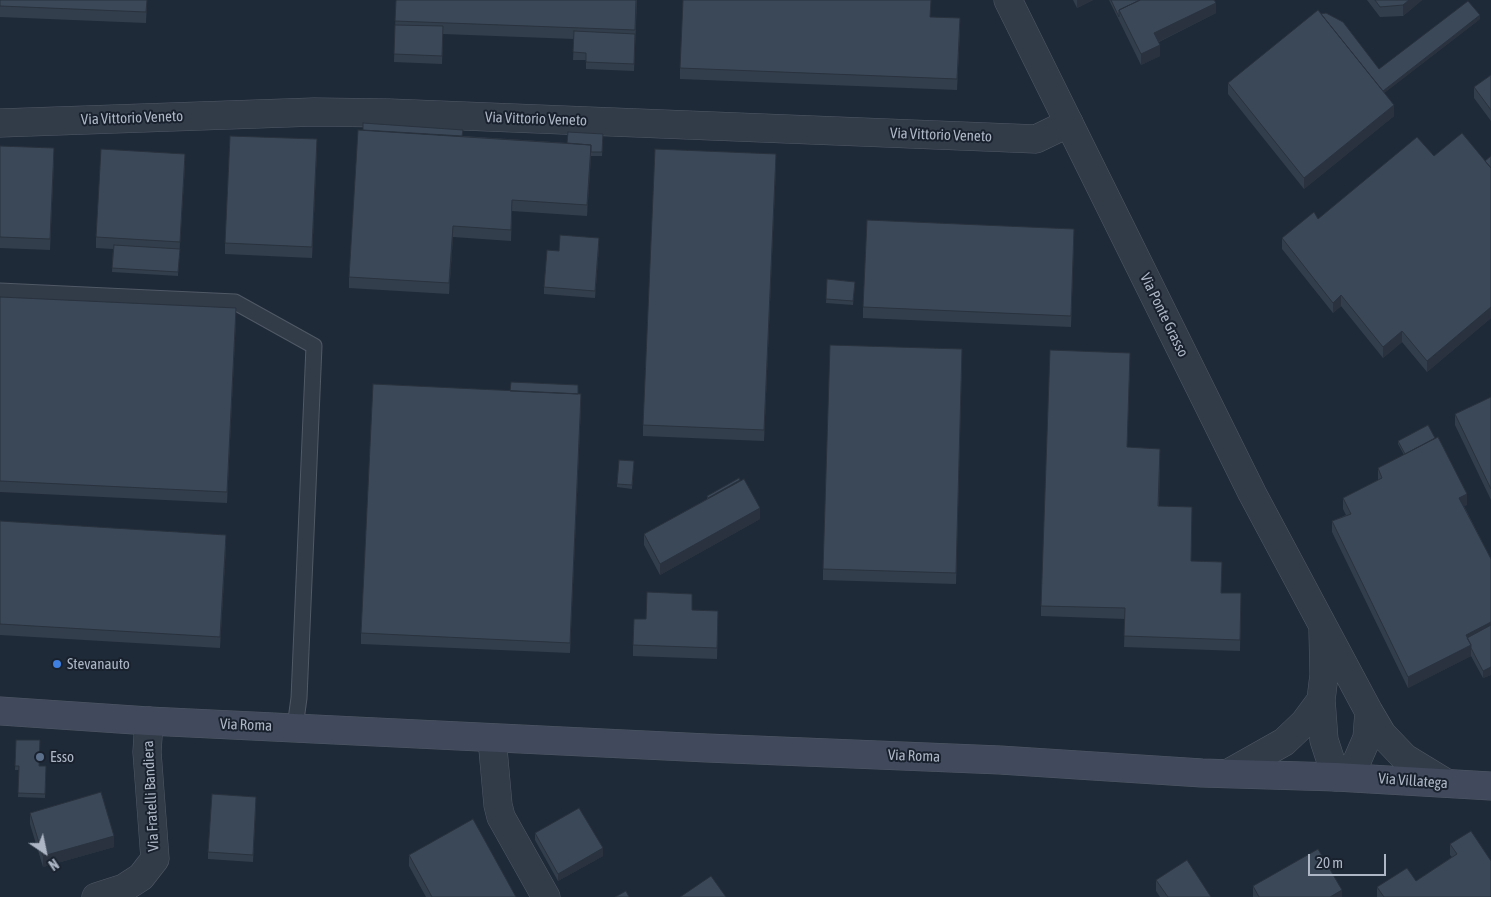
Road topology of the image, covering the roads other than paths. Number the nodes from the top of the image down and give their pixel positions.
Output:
1 (1008, 0) edge
2 (1069, 123) junction
3 (0, 124) edge
4 (0, 291) edge
5 (1323, 630) junction
6 (1321, 700) junction
7 (0, 711) edge
8 (1369, 712) junction
9 (149, 721) junction
10 (295, 727) junction
11 (492, 738) junction
12 (1229, 773) junction
13 (1340, 777) junction
14 (1446, 784) junction
15 (1491, 786) edge
16 (96, 897) edge
17 (546, 897) edge

1 - 2 street, Via Ponte Grasso
2 - 3 street, Via Vittorio Veneto
2 - 5 street, Via Ponte Grasso
4 - 10 lane
5 - 6 street, Via Ponte Grasso
5 - 8 street, Via Ponte Grasso
6 - 12 street, Via Ponte Grasso
6 - 13 street, Via Ponte Grasso
7 - 9 main road, Via Roma
8 - 13 street
8 - 14 street, Via Ponte Grasso
9 - 10 main road, Via Roma
9 - 16 street, Via Fratelli Bandiera
10 - 11 main road, Via Roma
11 - 12 main road, Via Roma
11 - 17 street
12 - 13 main road, Via Roma
13 - 14 main road, Via Villatega
14 - 15 main road, Via Villatega

